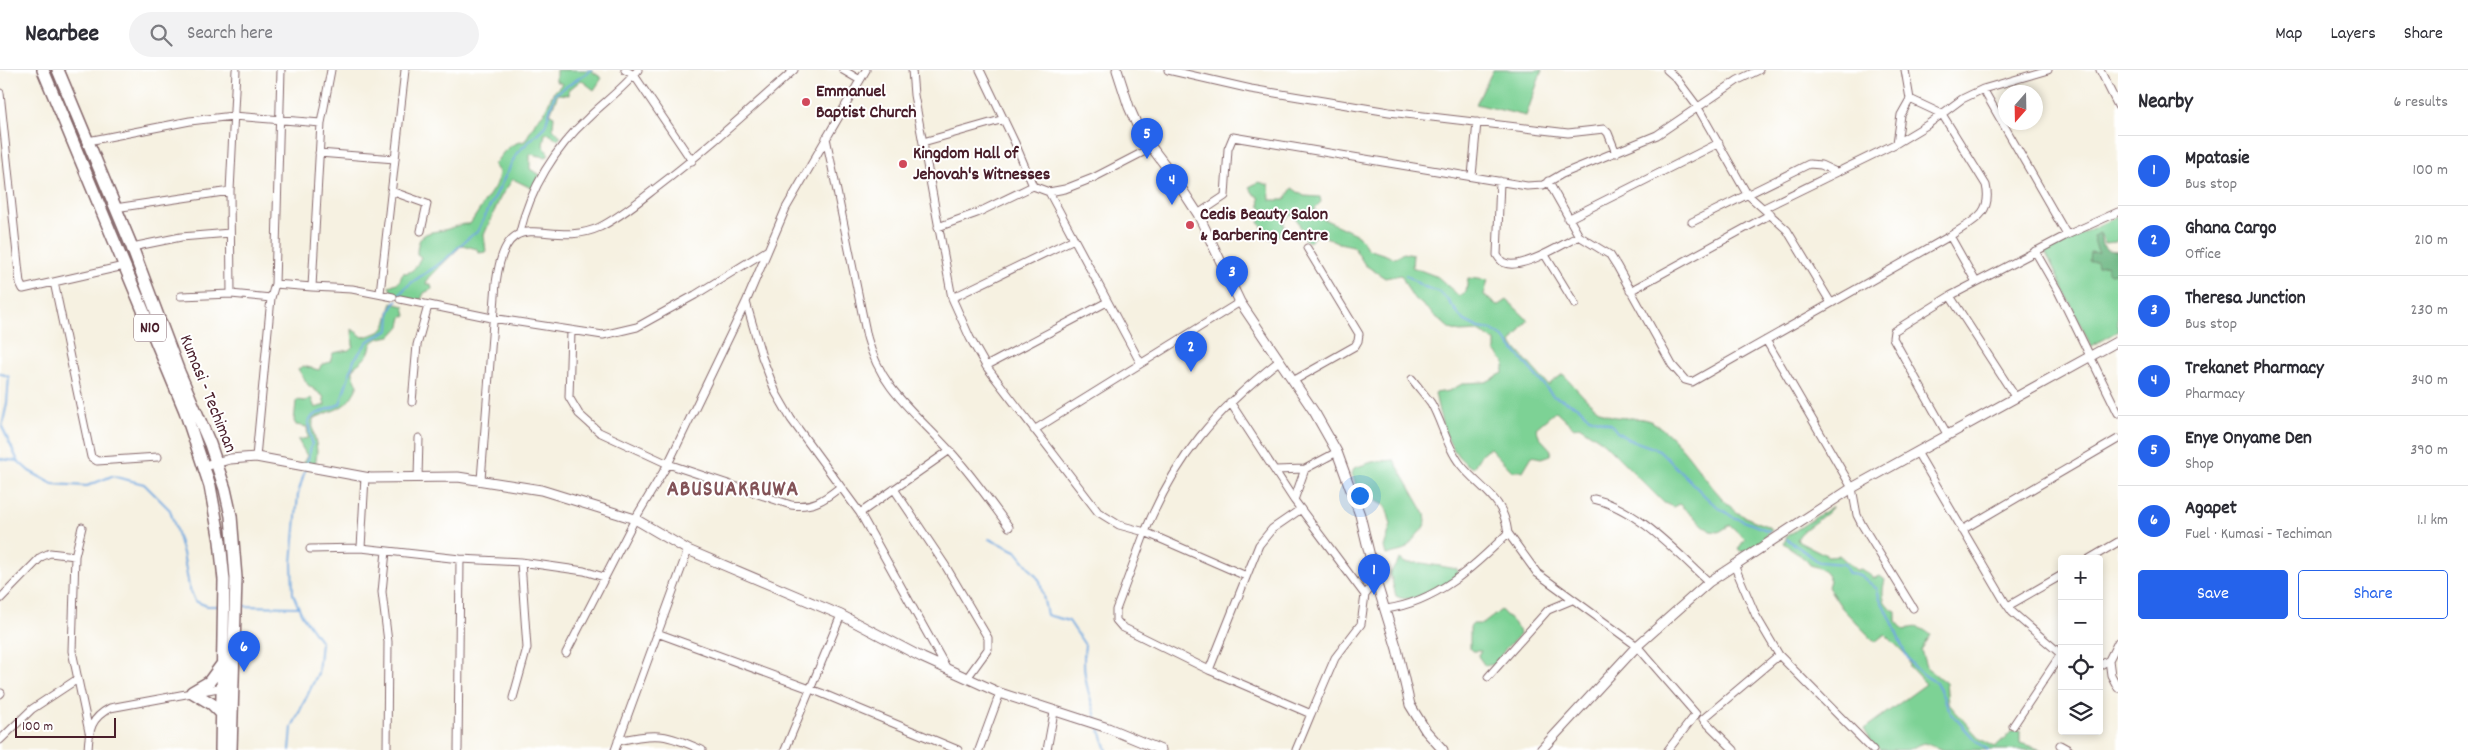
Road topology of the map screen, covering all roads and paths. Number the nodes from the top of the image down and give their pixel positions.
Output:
1 (43, 70) edge
2 (58, 70) edge
3 (236, 70) edge
4 (281, 70) edge
5 (331, 70) edge
6 (405, 70) edge
7 (625, 70) edge
8 (794, 70) edge
9 (843, 70) edge
10 (866, 70) edge
11 (913, 70) edge
12 (980, 70) edge
13 (1117, 70) edge
14 (1168, 70) edge
15 (1667, 70) edge
16 (1759, 70) edge
17 (1905, 70) edge
18 (2048, 70) edge
19 (2100, 70) edge
20 (636, 73) edge
21 (860, 80) junction
22 (1983, 88) junction
23 (0, 93) edge
24 (1910, 99) junction
25 (1698, 106) junction
26 (2118, 106) edge
27 (1942, 114) junction
28 (233, 116) junction
29 (278, 119) junction
30 (1004, 119) junction
31 (1476, 122) junction
32 (321, 123) junction
33 (826, 138) junction
34 (88, 141) junction
35 (923, 142) junction
36 (1897, 143) junction
37 (1719, 144) junction
38 (1151, 148) junction
39 (319, 153) junction
40 (1616, 153) junction
41 (395, 159) junction
42 (692, 161) junction
43 (1836, 172) junction
44 (1472, 176) junction
45 (1500, 181) junction
46 (1548, 182) junction
47 (1033, 186) junction
48 (230, 191) junction
49 (391, 191) junction
50 (1050, 192) junction
51 (1747, 194) junction
52 (115, 208) junction
53 (1764, 208) junction
54 (2118, 212) edge
55 (1198, 214) junction
56 (1771, 214) junction
57 (1568, 219) junction
58 (1692, 222) dead end
59 (938, 227) junction
60 (421, 231) dead end
61 (520, 232) junction
62 (230, 233) junction
63 (2067, 235) junction
64 (1578, 236) junction
65 (1950, 236) junction
66 (1074, 239) junction
67 (132, 247) junction
68 (1306, 248) dead end
69 (768, 250) junction
70 (2036, 251) junction
71 (1544, 255) junction
72 (124, 266) junction
73 (54, 282) junction
74 (1976, 282) junction
75 (275, 284) junction
76 (312, 287) junction
77 (1630, 291) junction
78 (380, 293) junction
79 (231, 294) junction
80 (181, 296) dead end
81 (1950, 296) junction
82 (271, 298) junction
83 (952, 298) junction
84 (746, 302) junction
85 (1107, 302) junction
86 (1240, 302) junction
87 (1831, 303) junction
88 (1575, 304) dead end
89 (428, 306) junction
90 (492, 318) junction
91 (571, 331) junction
92 (1766, 340) junction
93 (2118, 341) edge
94 (2090, 356) junction
95 (1140, 362) junction
96 (1279, 362) junction
97 (986, 366) junction
98 (1412, 379) dead end
99 (1293, 381) junction
100 (2016, 398) junction
101 (412, 402) dead end
102 (1230, 402) junction
103 (190, 409) junction
104 (2118, 413) edge
105 (1034, 430) junction
106 (1947, 434) junction
107 (419, 438) dead end
108 (2118, 439) edge
109 (950, 450) junction
110 (1337, 452) junction
111 (1917, 452) junction
112 (158, 457) dead end
113 (256, 457) junction
114 (216, 462) junction
115 (668, 464) junction
116 (204, 466) junction
117 (1305, 468) junction
118 (1276, 470) junction
119 (365, 477) junction
120 (418, 478) junction
121 (481, 480) junction
122 (839, 488) junction
123 (894, 488) junction
124 (1852, 488) junction
125 (1594, 499) dead end
126 (1294, 500) junction
127 (1301, 509) junction
128 (860, 514) junction
129 (635, 519) junction
130 (82, 527) dead end
131 (1009, 527) dead end
132 (1962, 530) junction
133 (1145, 532) junction
134 (1508, 533) junction
135 (2118, 542) edge
136 (361, 548) junction
137 (310, 549) dead end
138 (688, 550) junction
139 (386, 551) junction
140 (2096, 555) edge
141 (74, 556) junction
142 (460, 559) junction
143 (522, 562) junction
144 (1734, 565) junction
145 (1246, 576) junction
146 (2058, 576) edge
147 (604, 577) junction
148 (1376, 580) junction
149 (1709, 582) junction
150 (230, 595) junction
151 (1365, 595) junction
152 (0, 599) edge
153 (1572, 600) junction
154 (2008, 606) junction
155 (1913, 608) dead end
156 (1386, 610) junction
157 (230, 615) junction
158 (841, 615) junction
159 (657, 633) junction
160 (2118, 642) edge
161 (1637, 646) junction
162 (2058, 652) edge
163 (566, 653) dead end
164 (1779, 655) junction
165 (2058, 660) edge
166 (2109, 660) junction
167 (223, 662) junction
168 (2103, 664) edge
169 (947, 669) junction
170 (1209, 670) junction
171 (1488, 677) dead end
172 (967, 678) junction
173 (76, 680) junction
174 (228, 686) junction
175 (2118, 688) edge
176 (812, 689) junction
177 (192, 692) junction
178 (1000, 693) junction
179 (513, 698) dead end
180 (1054, 712) junction
181 (222, 714) junction
182 (1311, 714) junction
183 (1696, 714) junction
184 (1703, 719) junction
185 (2014, 726) dead end
186 (89, 732) junction
187 (0, 740) edge
188 (618, 741) junction
189 (2060, 745) dead end
190 (698, 749) edge
191 (88, 750) edge
192 (221, 750) edge
193 (232, 750) edge
194 (387, 750) edge
195 (458, 750) edge
196 (615, 750) edge
197 (786, 750) edge
198 (958, 750) edge
199 (980, 750) edge
200 (1047, 750) edge
201 (1161, 750) edge
202 (1296, 750) edge
203 (1443, 750) edge
204 (1540, 750) edge
205 (1668, 750) edge
206 (1734, 750) edge
207 (1873, 750) edge
208 (2068, 750) edge

1 - 72 highway, N10
2 - 34 highway, Kumasi - Techiman / N10
3 - 28 street
4 - 29 street
5 - 32 street
6 - 41 street
7 - 20 street
8 - 42 street
9 - 21 street
10 - 21 street
11 - 35 street
12 - 30 street
13 - 38 street
14 - 31 street
15 - 25 street
16 - 25 street
17 - 24 street
18 - 22 street
19 - 26 street
20 - 42 street
20 - 61 street
21 - 33 street
22 - 27 street
22 - 63 street
23 - 73 street
24 - 27 street
24 - 36 street
25 - 37 street
25 - 40 street
27 - 36 street
27 - 65 street
28 - 29 street
28 - 34 street
28 - 48 street
29 - 32 street
29 - 75 street
30 - 35 street
30 - 47 street
31 - 40 street
31 - 44 street
32 - 39 street
33 - 69 street
33 - 109 street
34 - 52 highway, Kumasi - Techiman / N10
35 - 59 street
36 - 43 street
37 - 51 street
37 - 57 street
38 - 50 street
38 - 55 street
39 - 41 street
39 - 76 street
40 - 46 street
41 - 49 street
42 - 61 street
43 - 51 street
43 - 53 street
44 - 45 street
44 - 55 street
45 - 46 street
45 - 71 street
46 - 57 street
47 - 50 street
47 - 59 street
48 - 52 street
48 - 62 street
49 - 60 street
49 - 78 street
50 - 66 street
51 - 53 street
51 - 58 street
52 - 67 highway, Kumasi - Techiman / N10
53 - 56 street
54 - 63 street
55 - 86 street
56 - 77 street
56 - 87 street
57 - 64 street
59 - 83 street
61 - 90 street
62 - 67 street
62 - 79 street
63 - 70 street
64 - 71 street
64 - 77 street
65 - 74 street
65 - 87 street
66 - 83 street
66 - 85 street
67 - 103 highway, Kumasi - Techiman / N10
68 - 99 street
69 - 84 street
69 - 91 street
70 - 74 street
70 - 94 street
71 - 88 street
72 - 73 street
72 - 103 highway, N10
73 - 112 street
74 - 81 street
75 - 76 street
75 - 82 street
76 - 78 street
77 - 92 street
78 - 89 street
79 - 80 street
79 - 82 street
81 - 100 street
81 - 106 street
82 - 113 street
83 - 97 street
84 - 115 street
84 - 122 street
85 - 95 street
85 - 97 street
86 - 95 street
86 - 96 street
87 - 92 street
89 - 90 street
89 - 101 street
90 - 91 street
90 - 121 street
91 - 115 street
92 - 124 street
93 - 94 street
94 - 100 street
94 - 104 street
95 - 105 street
96 - 99 street
96 - 102 street
97 - 105 street
98 - 134 street
99 - 110 street
100 - 106 street
102 - 118 street
102 - 133 street
103 - 114 highway, Kumasi - Techiman / N10
103 - 116 highway, N10
105 - 133 street
106 - 111 street
107 - 120 street
108 - 132 street
109 - 123 street
109 - 131 street
110 - 117 street
110 - 148 street
111 - 124 street
111 - 132 street
113 - 114 street
113 - 119 street
114 - 116 street
114 - 150 highway, Kumasi - Techiman / N10
115 - 122 street
115 - 129 street
116 - 150 highway, N10
117 - 118 street
117 - 126 street
118 - 126 street
119 - 120 street
119 - 136 street
120 - 121 street
121 - 129 street
122 - 128 street
123 - 128 street
123 - 172 street
124 - 144 street
124 - 155 street
125 - 149 street
126 - 127 street
127 - 145 street
127 - 151 street
128 - 169 street
129 - 138 street
129 - 147 street
130 - 141 street
132 - 154 street
133 - 145 street
133 - 170 street
134 - 153 street
134 - 156 street
135 - 140 street
136 - 137 street
136 - 139 street
138 - 158 street
138 - 159 street
139 - 142 street
139 - 194 street
141 - 152 street
141 - 173 street
142 - 143 street
142 - 195 street
143 - 147 street
143 - 179 street
144 - 149 street
144 - 164 street
145 - 170 street
146 - 154 street
147 - 163 street
148 - 151 street
148 - 156 street
149 - 161 street
150 - 157 highway, N10
151 - 182 street
153 - 161 street
153 - 171 street
154 - 162 street
156 - 203 street
157 - 167 highway, N10
157 - 174 highway, N10
158 - 169 street
158 - 176 street
159 - 176 street
159 - 188 street
160 - 166 street
161 - 183 street
161 - 204 street
164 - 184 street
164 - 207 street
165 - 185 street
166 - 168 street
166 - 175 street
167 - 174 highway, N10
167 - 177 highway
169 - 172 street
170 - 182 street
172 - 178 street
173 - 186 street
173 - 187 street
174 - 177 street
174 - 181 highway, N10
174 - 193 highway, N10
176 - 197 street
176 - 198 street
177 - 181 highway
177 - 186 street
178 - 180 street
178 - 199 street
180 - 200 street
180 - 201 street
181 - 192 highway, N10
182 - 202 street
183 - 184 street
183 - 205 street
184 - 206 street
186 - 191 street
188 - 190 street
188 - 196 street
189 - 208 street

